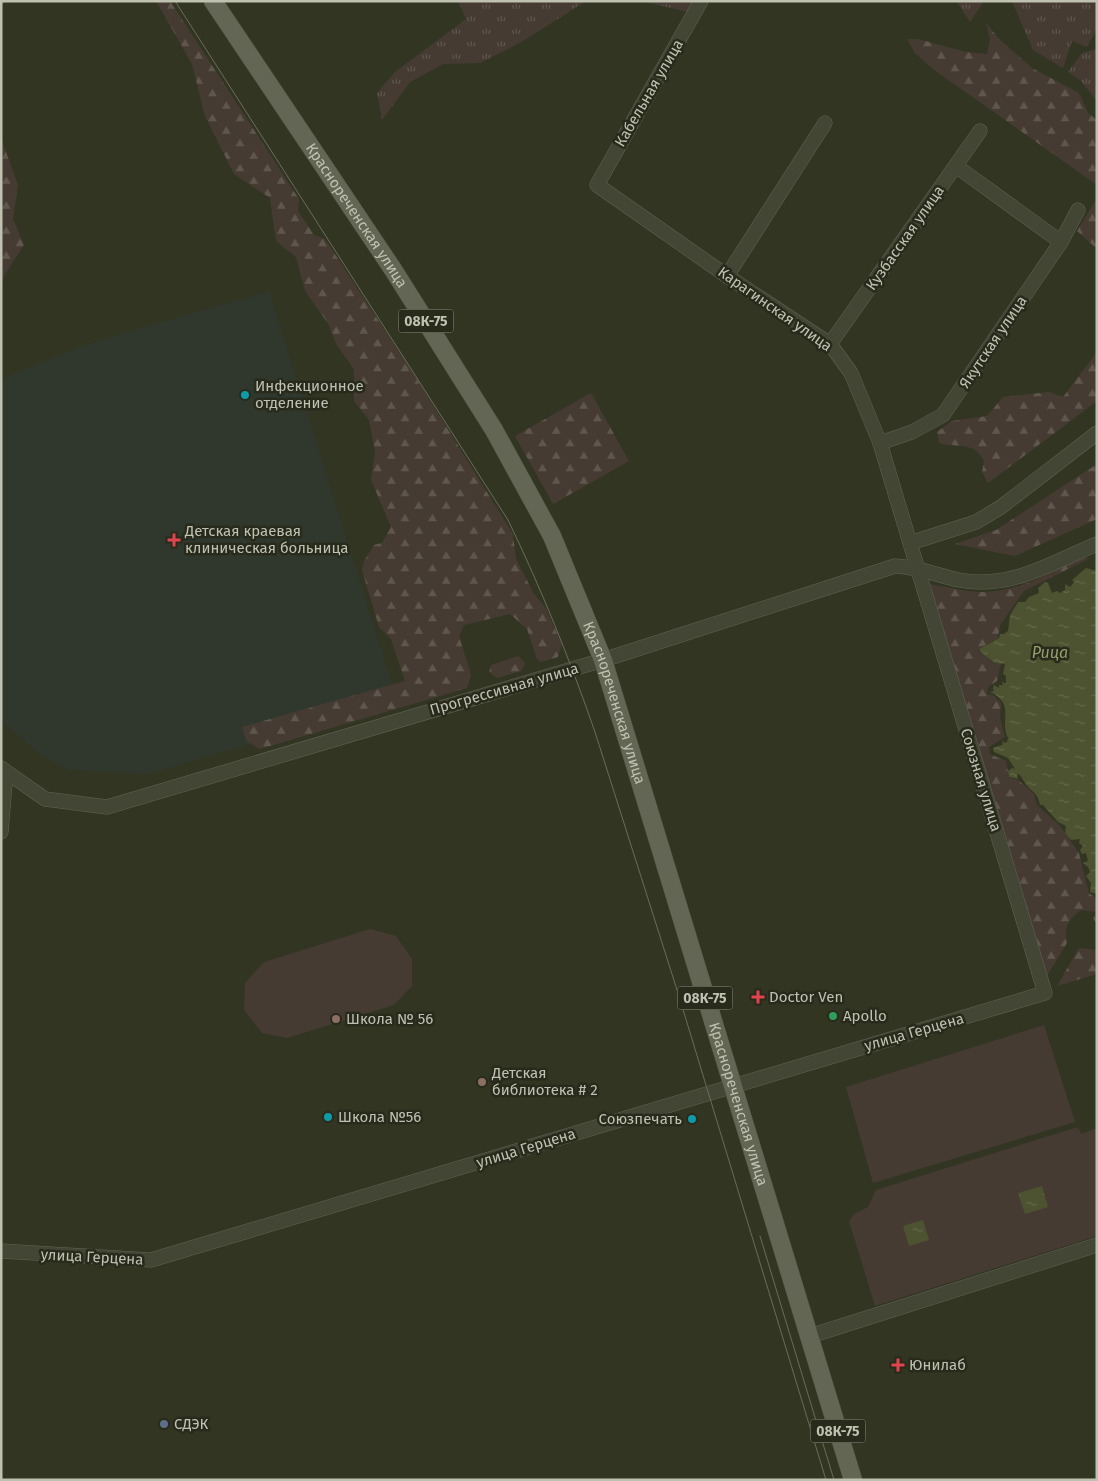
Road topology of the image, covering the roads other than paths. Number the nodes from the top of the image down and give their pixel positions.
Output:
1 (213, 1) edge
2 (701, 1) edge
3 (825, 123) dead end
4 (980, 131) dead end
5 (956, 166) junction
6 (597, 185) joint
7 (1078, 210) dead end
8 (1060, 242) junction
9 (727, 276) junction
10 (830, 344) junction
11 (1097, 433) edge
12 (880, 442) junction
13 (910, 543) junction
14 (1097, 544) edge
15 (917, 567) junction
16 (603, 660) junction
17 (4, 770) edge
18 (1, 832) edge
19 (1045, 994) joint
20 (731, 1086) junction
21 (1097, 1245) edge
22 (1, 1251) edge
23 (810, 1336) junction
24 (853, 1480) edge

1 - 16 main road, Краснореченская улица / 08К-75
2 - 6 street, Кабельная улица
3 - 9 street
4 - 5 street, Кузбасская улица
5 - 8 street
5 - 10 street, Кузбасская улица
6 - 9 street, Карагинская улица
7 - 8 street, Якутская улица
8 - 12 street, Якутская улица
9 - 10 street, Карагинская улица
10 - 12 street, Карагинская улица
11 - 13 street
12 - 13 street, Карагинская улица
13 - 15 street, Карагинская улица
14 - 15 street, Прогрессивная улица
15 - 16 street, Прогрессивная улица
15 - 19 street, Союзная улица
16 - 17 street, Прогрессивная улица
16 - 20 main road, Краснореченская улица / 08К-75
17 - 18 street
19 - 20 street, улица Герцена
20 - 22 street, улица Герцена
20 - 23 main road, Краснореченская улица / 08К-75
21 - 23 street
23 - 24 main road, Краснореченская улица / 08К-75

